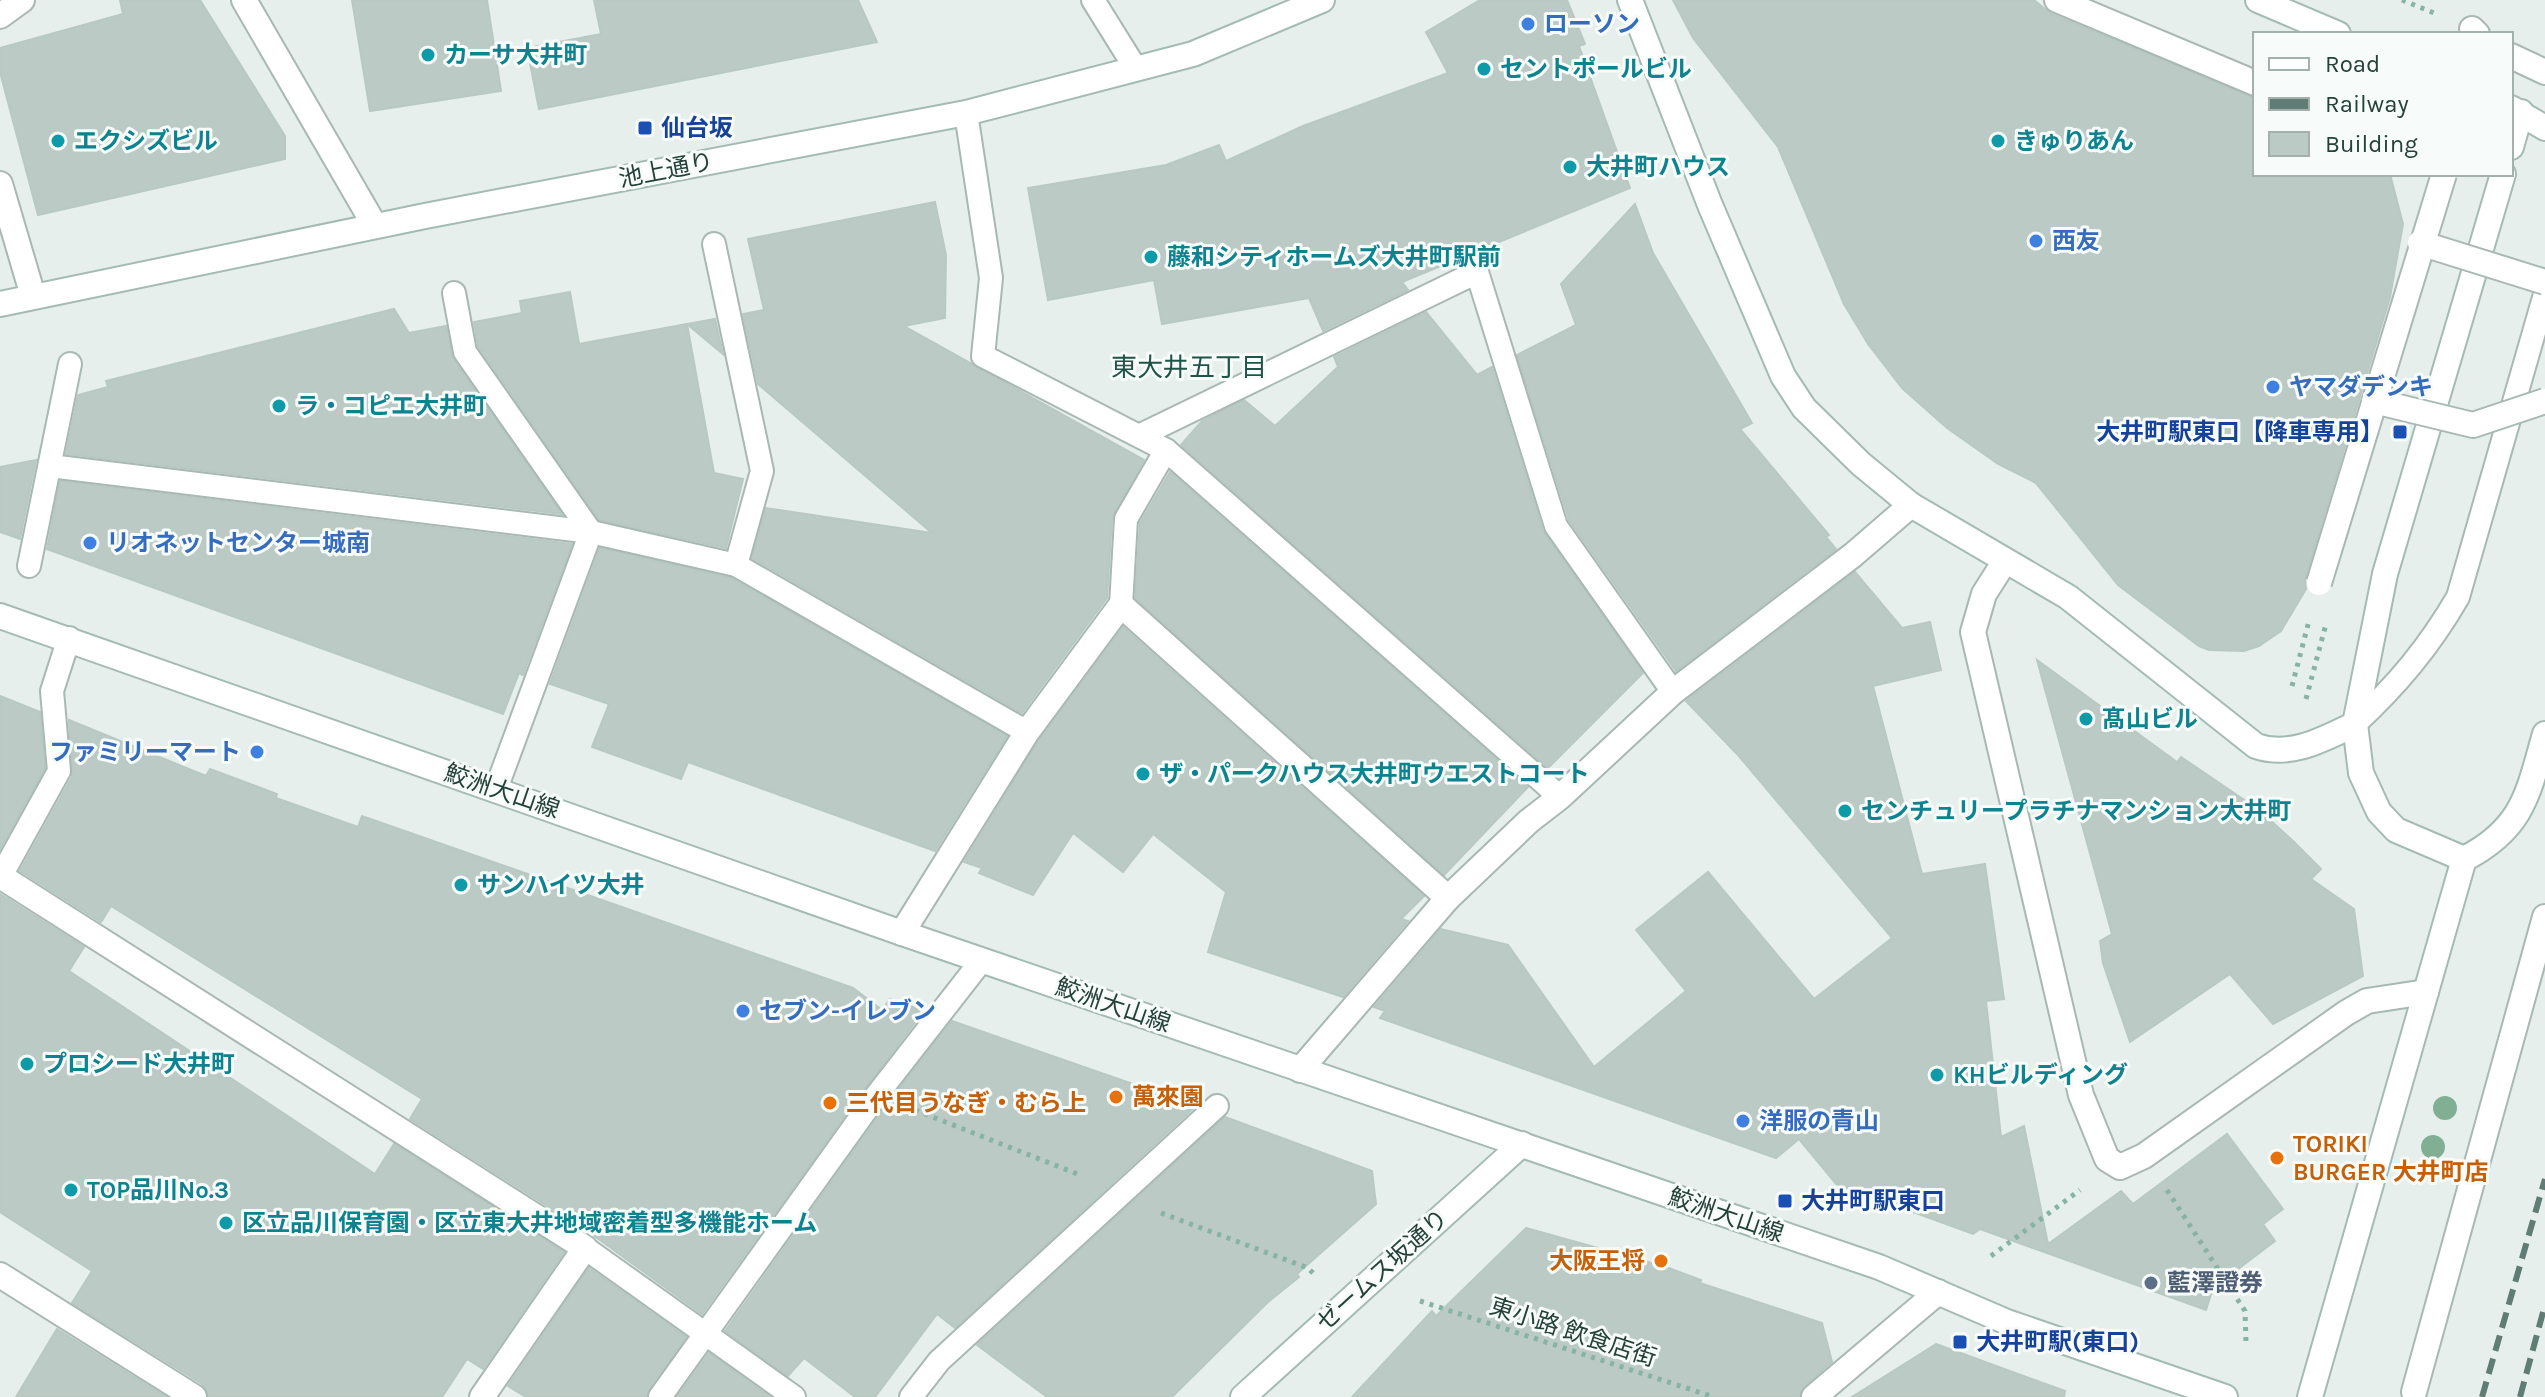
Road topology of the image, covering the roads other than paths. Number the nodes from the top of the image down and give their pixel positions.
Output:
1 (22, 0) edge
2 (244, 0) edge
3 (1093, 0) edge
4 (1322, 0) edge
5 (1630, 0) edge
6 (2057, 0) edge
7 (2258, 0) edge
8 (0, 16) edge
9 (2333, 32) edge
10 (2513, 57) edge
11 (1136, 69) junction
12 (2545, 72) edge
13 (2253, 82) edge
14 (2516, 110) edge
15 (966, 113) junction
16 (2545, 128) edge
17 (2513, 132) edge
18 (2441, 176) edge
19 (2502, 176) edge
20 (0, 184) edge
21 (375, 226) junction
22 (2420, 243) junction
23 (714, 244) dead end
24 (2545, 282) edge
25 (454, 293) dead end
26 (2545, 294) edge
27 (33, 296) junction
28 (0, 304) edge
29 (70, 364) dead end
30 (2374, 401) junction
31 (2545, 401) edge
32 (1141, 435) junction
33 (1166, 450) junction
34 (50, 466) junction
35 (1911, 505) junction
36 (591, 532) junction
37 (2005, 561) junction
38 (736, 565) junction
39 (29, 566) dead end
40 (2319, 583) road end
41 (1121, 605) junction
42 (0, 616) edge
43 (69, 638) junction
44 (1673, 692) junction
45 (2355, 724) junction
46 (1027, 732) junction
47 (2545, 734) edge
48 (496, 789) junction
49 (1560, 797) junction
50 (2464, 859) junction
51 (0, 877) edge
52 (1448, 898) junction
53 (2545, 917) edge
54 (902, 933) junction
55 (982, 960) junction
56 (2426, 992) junction
57 (1300, 1070) junction
58 (1217, 1106) dead end
59 (1522, 1144) junction
60 (585, 1248) junction
61 (0, 1275) edge
62 (1938, 1292) junction
63 (706, 1332) junction
64 (2414, 1392) dead end
65 (194, 1397) edge
66 (482, 1397) edge
67 (660, 1397) edge
68 (794, 1397) edge
69 (911, 1397) edge
70 (1243, 1397) edge
71 (1814, 1397) edge
72 (2225, 1397) edge
73 (2310, 1397) edge

1 - 8 street
2 - 21 street
3 - 11 lane
4 - 11 street, 池上通り
5 - 35 street
6 - 13 street
7 - 9 street
10 - 12 street
11 - 15 street, 池上通り
14 - 16 street
14 - 17 street
15 - 21 street, 池上通り
15 - 32 lane
18 - 22 street, bridge
19 - 45 street
20 - 27 street
21 - 27 street, 池上通り
22 - 24 street, bridge
22 - 30 street, bridge
23 - 38 lane
25 - 36 lane
26 - 45 lane
27 - 28 street, 池上通り
29 - 34 lane
30 - 31 street, bridge
30 - 40 street, bridge
32 - 33 lane
32 - 44 lane
33 - 41 lane
33 - 49 lane
34 - 36 lane
34 - 39 lane
35 - 37 street
35 - 44 street
36 - 38 lane
36 - 48 lane
37 - 45 street
37 - 56 street
38 - 46 lane
41 - 46 street
41 - 52 street
42 - 43 street, 鮫洲大山線
43 - 48 street, 鮫洲大山線
43 - 51 lane
44 - 49 street
45 - 50 street
46 - 54 street
47 - 50 street
48 - 54 street, 鮫洲大山線
49 - 52 street
50 - 56 street
51 - 60 street
52 - 57 street
53 - 64 street
54 - 55 street, 鮫洲大山線
55 - 57 street, 鮫洲大山線
55 - 63 lane
56 - 73 street
57 - 59 street, 鮫洲大山線
58 - 69 lane
59 - 62 street, 鮫洲大山線
59 - 70 street, ゼームス坂通り
60 - 63 lane
60 - 66 street
61 - 65 street
62 - 71 street
62 - 72 street, 鮫洲大山線
63 - 67 lane
63 - 68 lane

